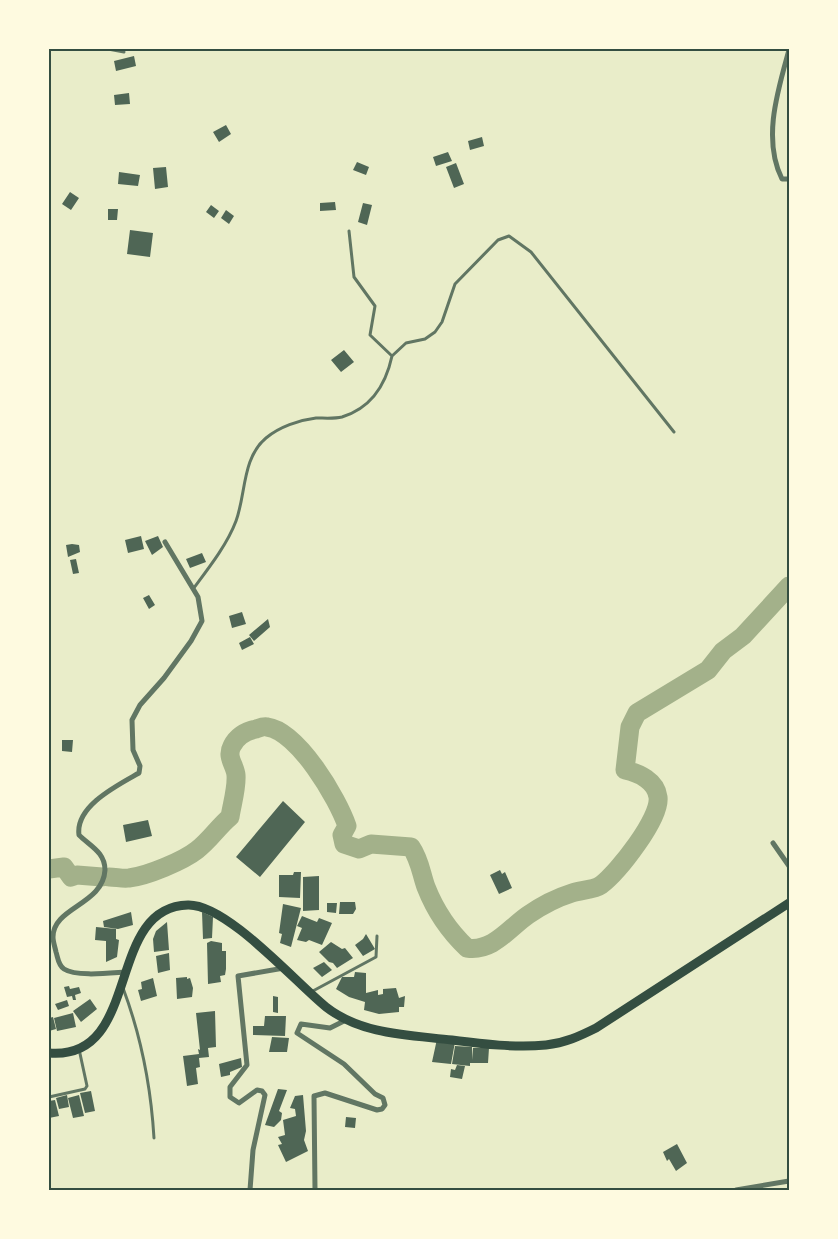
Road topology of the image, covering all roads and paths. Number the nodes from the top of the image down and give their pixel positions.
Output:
1 (108, 49) edge
2 (789, 50) edge
3 (124, 52) dead end
4 (789, 179) edge
5 (349, 231) dead end
6 (392, 356) junction
7 (674, 432) dead end
8 (165, 542) dead end
9 (193, 589) junction
10 (773, 843) dead end
11 (789, 866) edge
12 (789, 903) edge
13 (377, 936) dead end
14 (284, 968) junction
15 (125, 972) junction
16 (121, 983) junction
17 (311, 993) junction
18 (346, 1020) junction
19 (79, 1048) junction
20 (49, 1053) edge
21 (49, 1097) edge
22 (154, 1138) dead end
23 (789, 1181) edge
24 (250, 1190) edge
25 (315, 1190) edge
26 (736, 1190) edge

1 - 3 lane
2 - 4 street
5 - 6 lane
6 - 7 lane
6 - 9 lane
8 - 9 street
9 - 15 street
10 - 11 street
12 - 18 main road
13 - 17 lane
14 - 15 main road
14 - 17 main road
14 - 24 street
15 - 16 main road
16 - 19 main road
16 - 22 lane
17 - 18 main road
18 - 25 street
19 - 20 main road
19 - 21 lane
23 - 26 street

